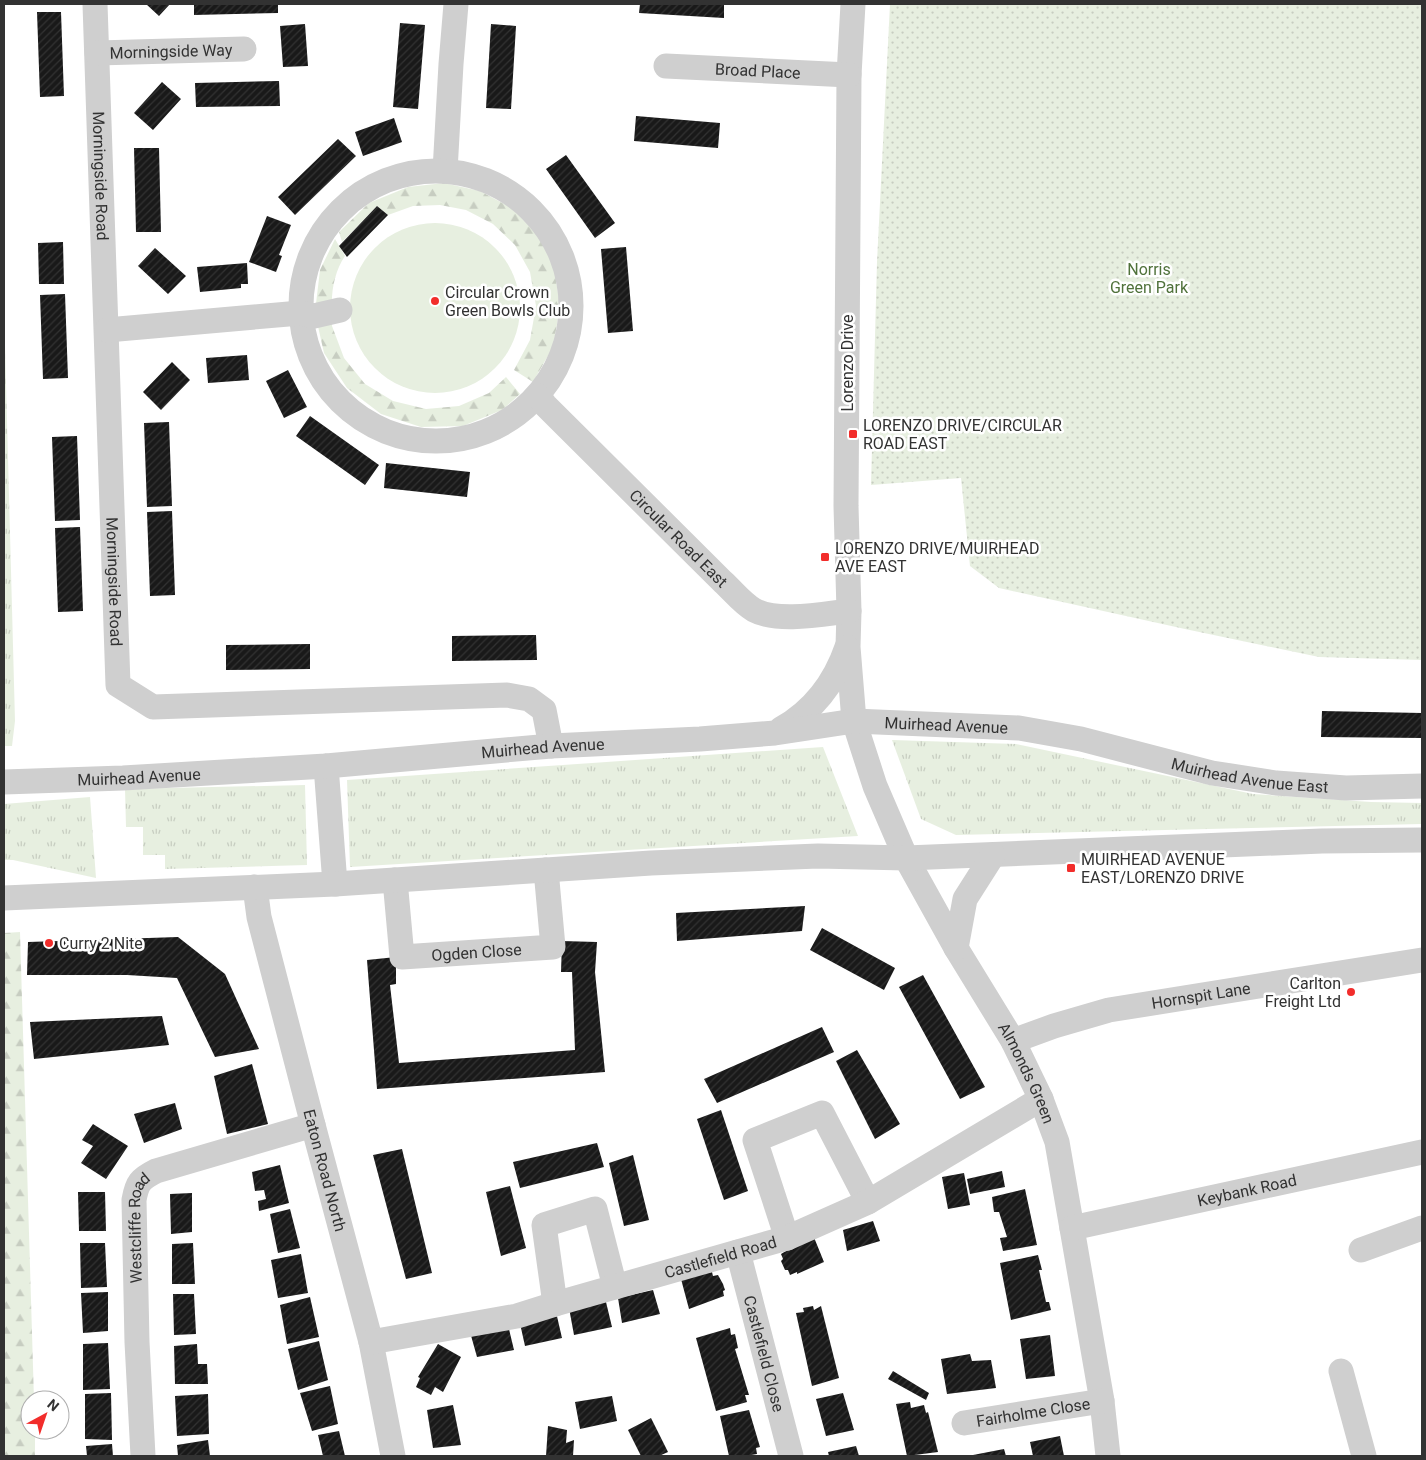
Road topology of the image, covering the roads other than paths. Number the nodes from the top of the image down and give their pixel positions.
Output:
1 (95, 4) edge
2 (456, 4) edge
3 (853, 4) edge
4 (244, 49) dead end
5 (97, 53) junction
6 (666, 66) dead end
7 (849, 75) junction
8 (445, 171) junction
9 (340, 310) dead end
10 (300, 313) junction
11 (107, 330) junction
12 (538, 396) junction
13 (849, 611) junction
14 (848, 647) junction
15 (854, 721) junction
16 (775, 733) junction
17 (1081, 739) joint
18 (551, 746) junction
19 (326, 766) junction
20 (4, 782) edge
21 (1422, 786) edge
22 (1422, 840) edge
23 (993, 855) junction
24 (906, 858) junction
25 (546, 870) junction
26 (395, 880) junction
27 (335, 884) junction
28 (254, 887) junction
29 (4, 898) edge
30 (956, 948) junction
31 (1422, 960) edge
32 (1014, 1041) junction
33 (1041, 1099) junction
34 (313, 1125) junction
35 (1422, 1152) edge
36 (868, 1202) junction
37 (1072, 1228) junction
38 (1422, 1228) edge
39 (787, 1238) junction
40 (1361, 1250) dead end
41 (738, 1252) junction
42 (615, 1287) junction
43 (555, 1304) junction
44 (371, 1342) junction
45 (1341, 1371) dead end
46 (1102, 1401) junction
47 (964, 1423) dead end
48 (143, 1456) edge
49 (393, 1456) edge
50 (791, 1456) edge
51 (1108, 1456) edge
52 (1364, 1456) edge

1 - 5 street, Morningside Road
2 - 8 street
3 - 7 street, Lorenzo Drive
4 - 5 street, Morningside Way
5 - 11 street, Morningside Road
6 - 7 street, Broad Place
7 - 13 street, Lorenzo Drive
8 - 10 street
8 - 12 street
9 - 10 street
10 - 11 street
10 - 12 street
11 - 18 street, Morningside Road
12 - 13 street, Circular Road East
13 - 14 street, Lorenzo Drive
14 - 15 street, Lorenzo Drive
14 - 16 street
15 - 16 street, Muirhead Avenue
15 - 17 street, Muirhead Avenue
15 - 24 street, Almonds Green
16 - 18 street, Muirhead Avenue
17 - 21 street, Muirhead Avenue East
18 - 19 street, Muirhead Avenue
19 - 20 street, Muirhead Avenue
19 - 27 street
22 - 23 street
23 - 24 street
23 - 30 street
24 - 25 street
24 - 30 street, Almonds Green
25 - 26 street
25 - 26 street, Ogden Close
26 - 27 street
27 - 28 street
28 - 29 street
28 - 34 street, Eaton Road North
30 - 32 street, Almonds Green
31 - 32 street, Hornspit Lane
32 - 33 street, Almonds Green
33 - 36 street, Castlefield Road
33 - 37 street, Almonds Green
34 - 44 street, Eaton Road North
34 - 48 street, Westcliffe Road
35 - 37 street, Keybank Road
36 - 39 street, Castlefield Road
36 - 39 street
37 - 46 street, Almonds Green
38 - 40 street
39 - 41 street, Castlefield Road
41 - 42 street, Castlefield Road
41 - 50 street, Castlefield Close
42 - 43 street, Castlefield Road
42 - 43 street
43 - 44 street, Castlefield Road
44 - 49 street, Eaton Road North
45 - 52 street
46 - 47 street, Fairholme Close
46 - 51 street, Almonds Green

